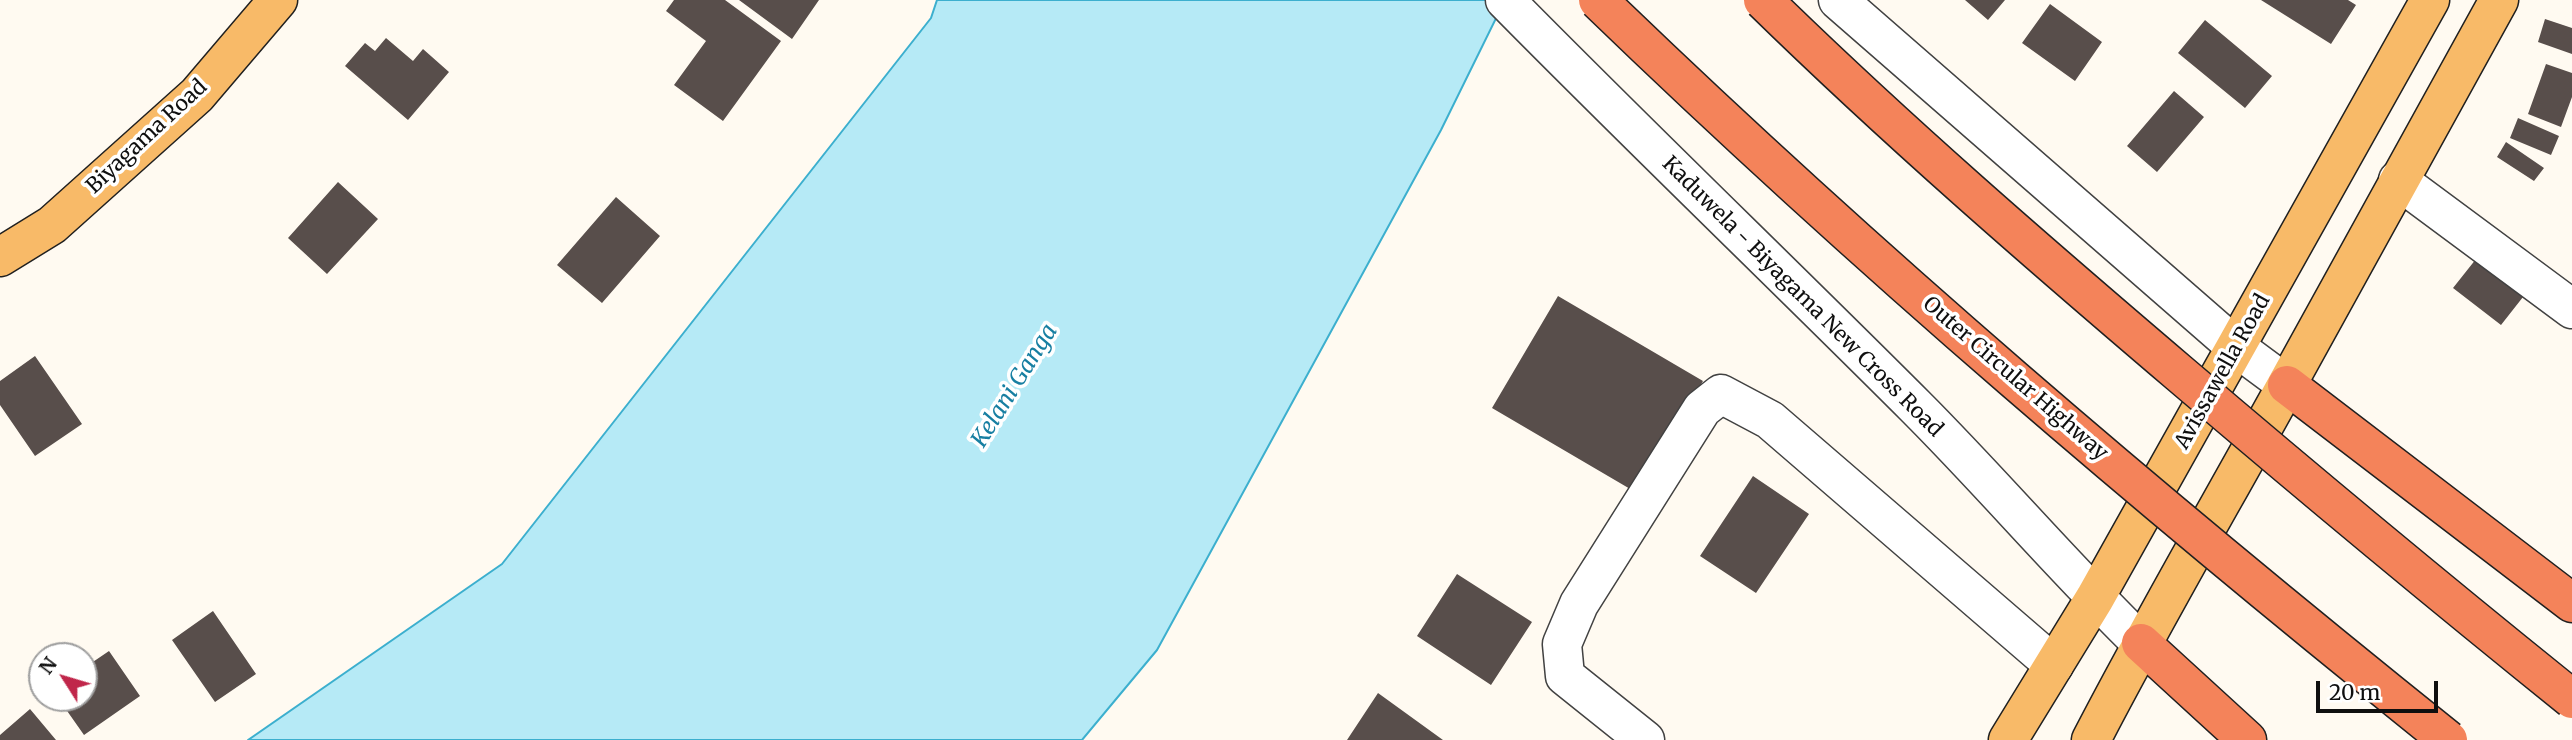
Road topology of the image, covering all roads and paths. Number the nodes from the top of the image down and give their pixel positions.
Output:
1 (278, 0) edge
2 (1505, 0) edge
3 (1598, 0) edge
4 (1763, 0) edge
5 (1838, 0) edge
6 (2430, 0) edge
7 (2499, 0) edge
8 (2398, 180) junction
9 (0, 257) edge
10 (2572, 309) edge
11 (2238, 348) junction
12 (2287, 385) junction
13 (2095, 598) junction
14 (2572, 603) edge
15 (2141, 643) junction
16 (2054, 664) junction
17 (2572, 699) edge
18 (1646, 740) edge
19 (2008, 740) edge
20 (2091, 740) edge
21 (2247, 740) edge
22 (2448, 740) edge

1 - 9 main road, Biyagama Road
2 - 13 street, Kaduwela - Biyagama New Cross Road
3 - 22 highway, Outer Circular Highway, bridge
4 - 17 highway, bridge
5 - 11 street
6 - 11 main road, Avissawella Road
7 - 8 main road
8 - 10 street
8 - 12 main road
11 - 12 street
11 - 13 main road, Avissawella Road
12 - 14 highway
12 - 15 main road
13 - 15 street, Kaduwela - Biyagama New Cross Road
13 - 16 main road, Avissawella Road
15 - 20 main road
15 - 21 highway
16 - 18 street
16 - 19 main road, Avissawella Road

